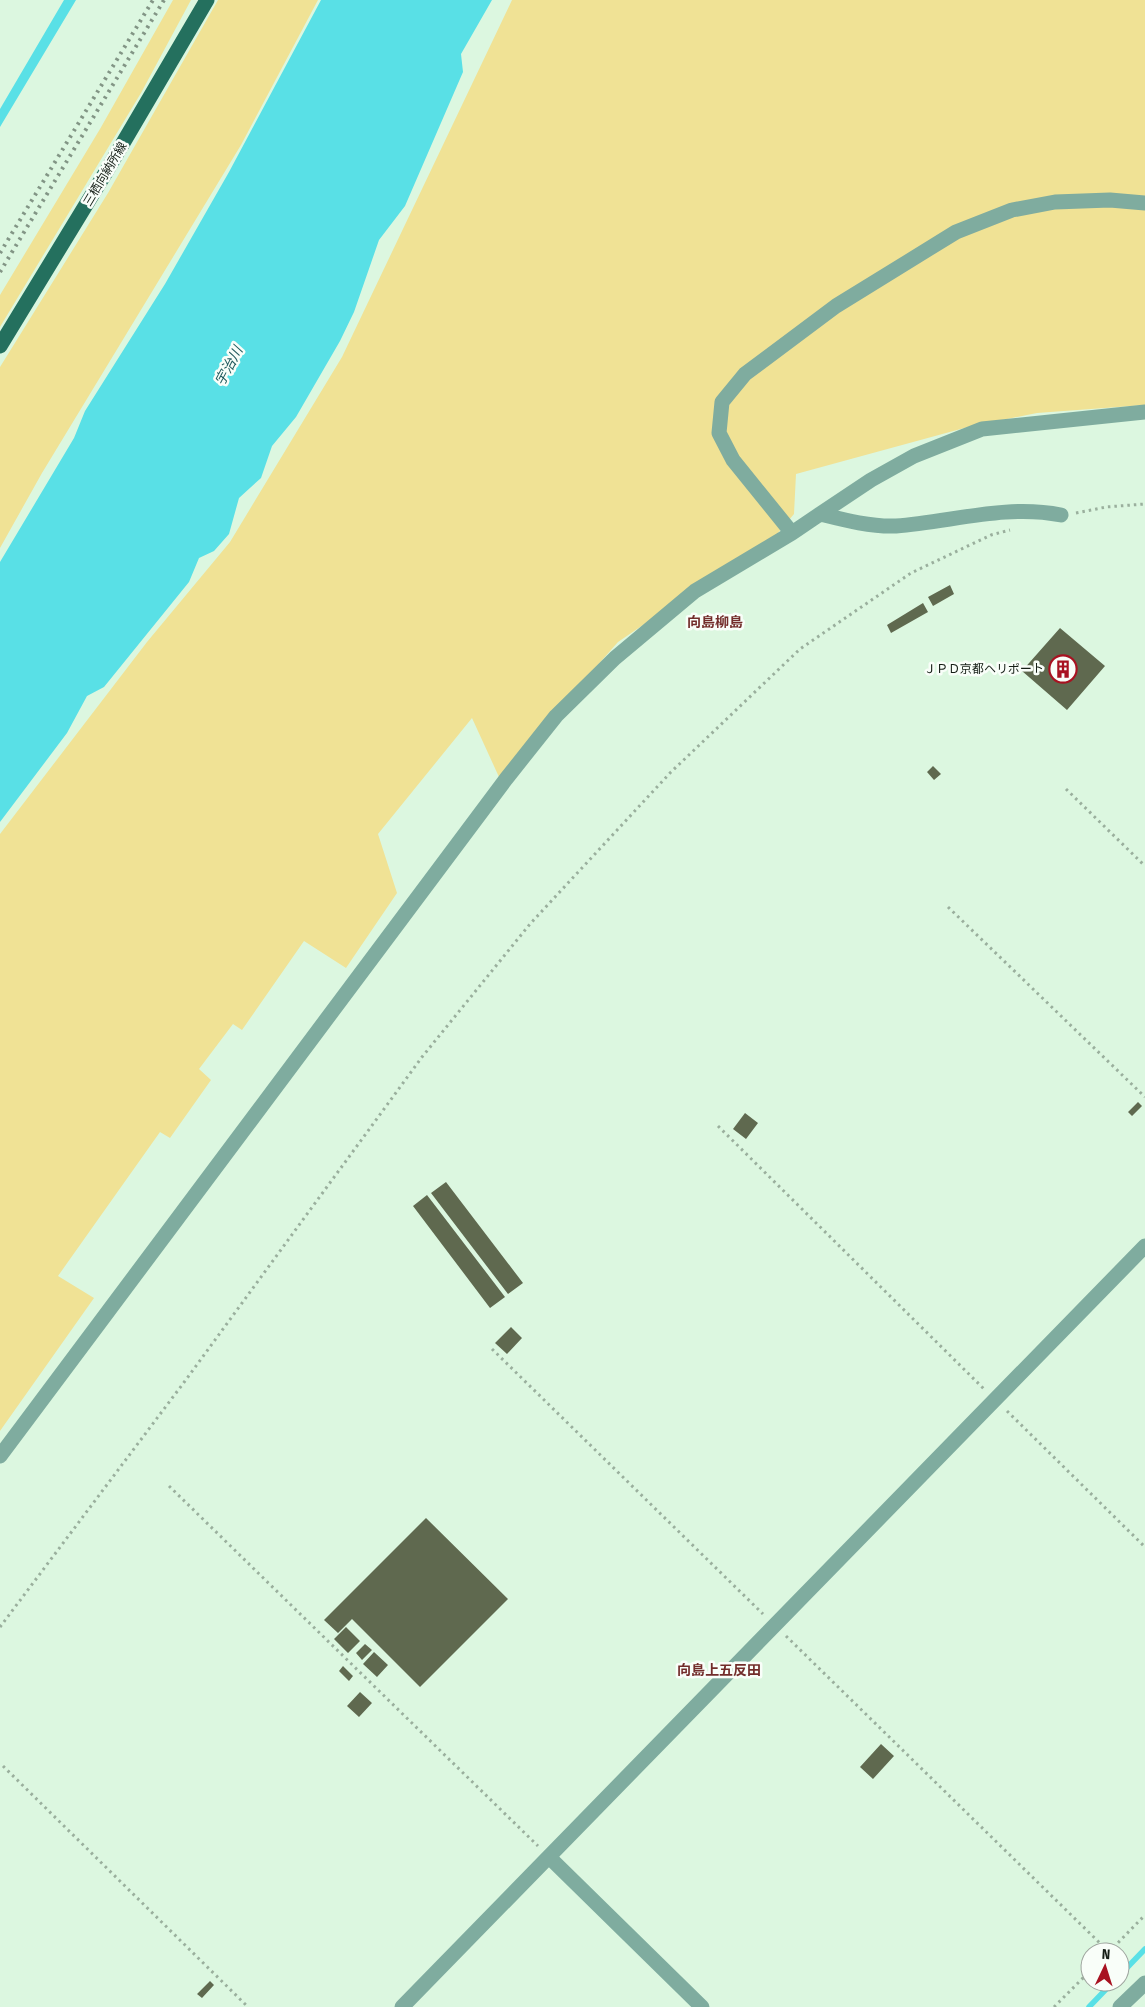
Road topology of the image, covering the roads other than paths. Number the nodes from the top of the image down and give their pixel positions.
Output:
1 (207, 0) edge
2 (1145, 203) edge
3 (0, 346) edge
4 (1145, 412) edge
5 (820, 514) junction
6 (1061, 515) road end
7 (792, 533) junction
8 (1145, 1246) edge
9 (0, 1456) edge
10 (549, 1857) junction
11 (1145, 1983) edge
12 (402, 2007) edge
13 (702, 2007) edge
14 (1120, 2007) edge

1 - 3 main road, 三栖向納所線
2 - 7 street
4 - 5 street
5 - 6 street
5 - 7 street
7 - 9 street
8 - 10 street
10 - 12 street
10 - 13 street
11 - 14 street

